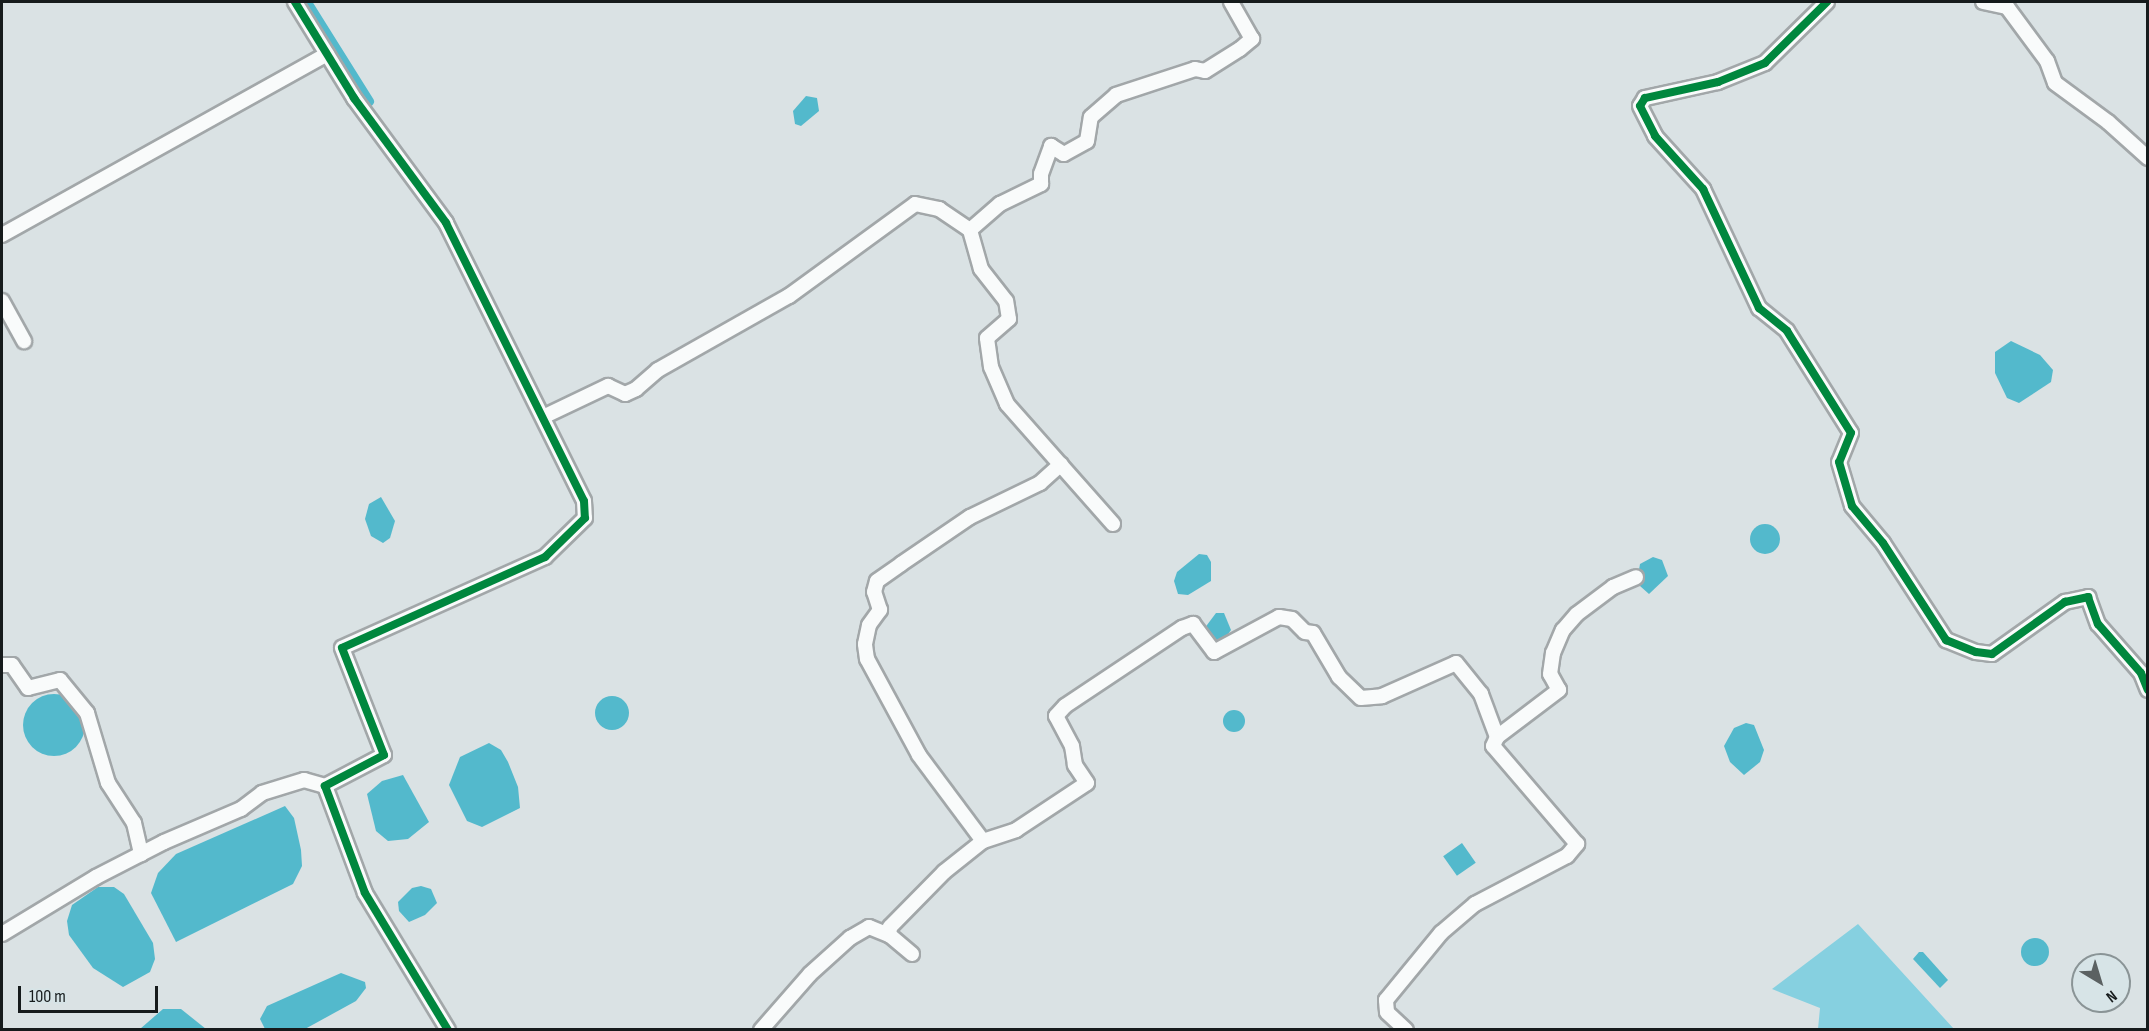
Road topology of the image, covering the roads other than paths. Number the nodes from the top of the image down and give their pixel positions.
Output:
1 (295, 2) edge
2 (1231, 2) edge
3 (1827, 2) edge
4 (1983, 2) edge
5 (327, 54) junction
6 (2148, 158) edge
7 (970, 230) junction
8 (2, 236) edge
9 (2, 301) edge
10 (24, 341) dead end
11 (546, 416) junction
12 (1061, 464) junction
13 (1113, 524) dead end
14 (1636, 577) dead end
15 (2, 665) edge
16 (2148, 690) edge
17 (1497, 737) junction
18 (325, 786) junction
19 (983, 841) junction
20 (141, 854) junction
21 (2, 934) edge
22 (889, 935) junction
23 (912, 954) dead end
24 (448, 1029) edge
25 (761, 1029) edge
26 (1406, 1029) edge

1 - 5 street
2 - 7 street
3 - 16 street
4 - 6 street
5 - 8 street
5 - 11 street
7 - 11 street
7 - 12 street
9 - 10 street
11 - 18 street
12 - 13 street
12 - 19 street
14 - 17 street
15 - 20 street
17 - 19 street
17 - 26 street
18 - 20 street
18 - 24 street
19 - 22 street
20 - 21 street
22 - 23 street
22 - 25 street

